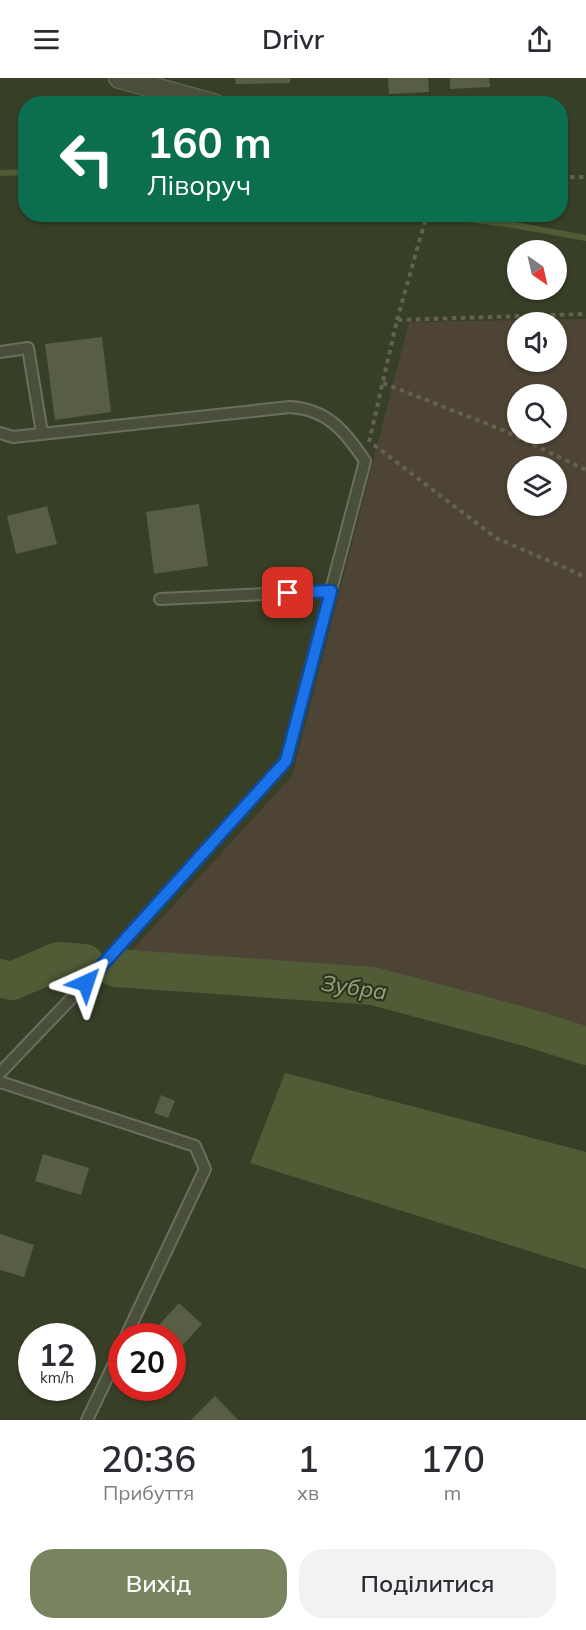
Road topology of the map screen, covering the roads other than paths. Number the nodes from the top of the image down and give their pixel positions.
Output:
1 (119, 78) edge
2 (185, 96) edge
3 (0, 352) edge
4 (0, 433) edge
5 (42, 433) junction
6 (331, 591) junction
7 (160, 599) dead end
8 (0, 1073) edge
9 (0, 1082) edge
10 (132, 1323) edge
11 (108, 1376) edge
12 (87, 1420) edge

1 - 2 street
3 - 5 lane
4 - 5 lane
5 - 6 lane
6 - 7 lane
6 - 8 lane
9 - 10 lane
11 - 12 lane

